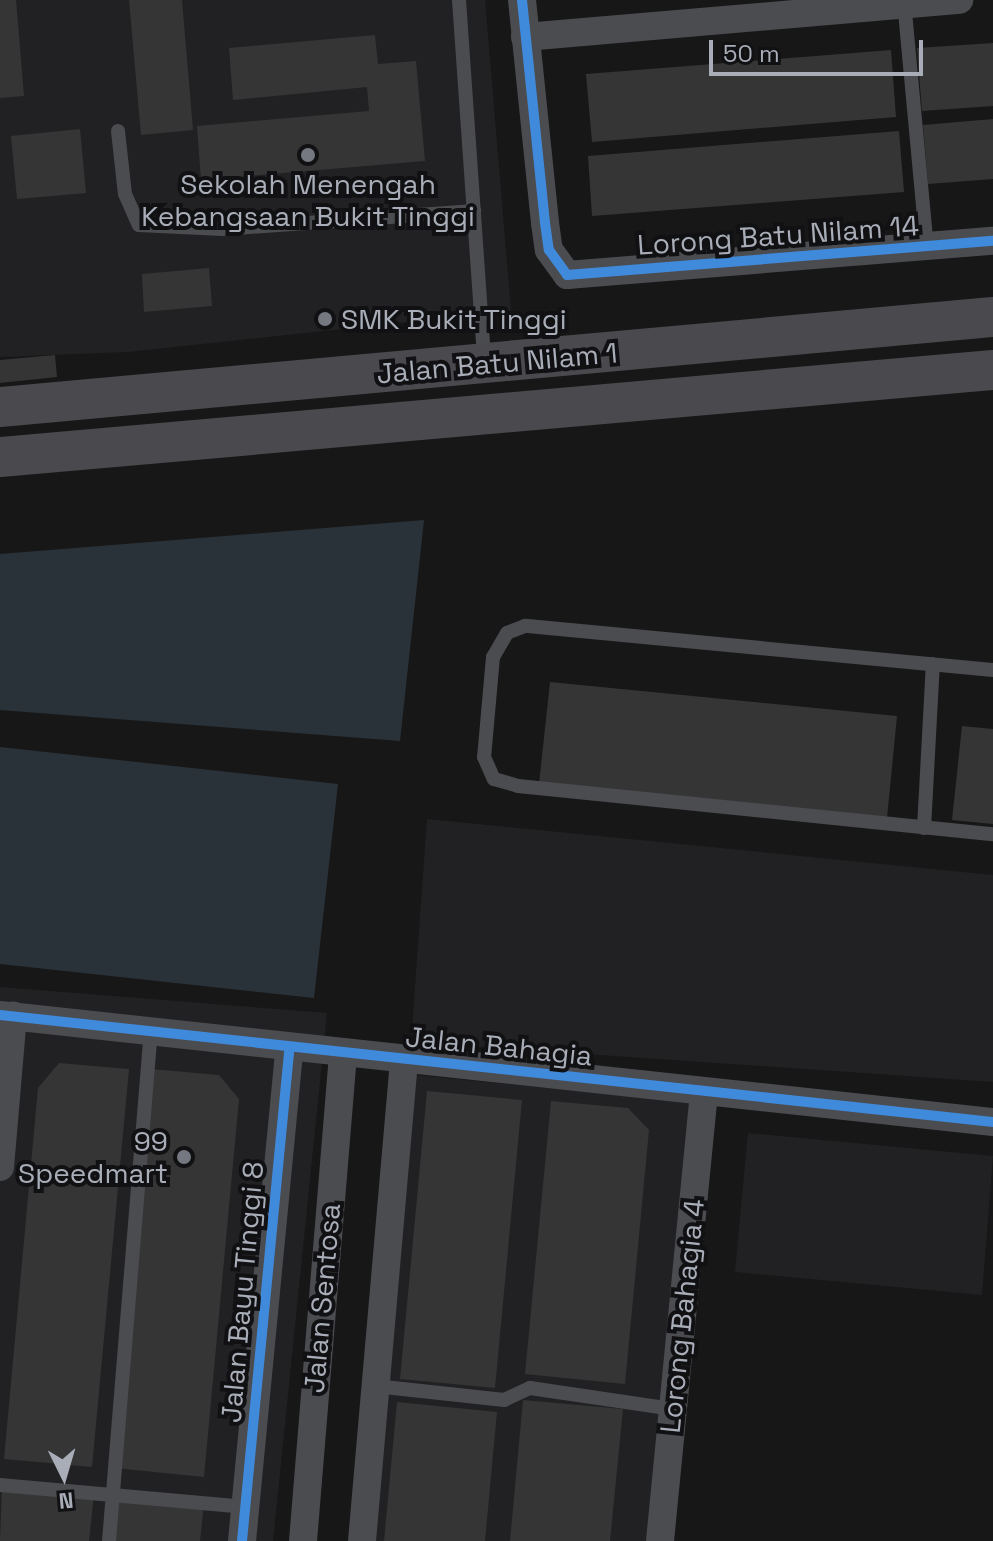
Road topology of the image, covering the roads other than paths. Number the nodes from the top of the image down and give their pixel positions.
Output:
1 (459, 0) edge
2 (522, 0) edge
3 (959, 0) edge
4 (904, 2) edge
5 (525, 37) junction
6 (118, 131) dead end
7 (474, 211) junction
8 (993, 241) edge
9 (927, 247) junction
10 (993, 317) edge
11 (886, 325) junction
12 (485, 365) junction
13 (993, 370) edge
14 (891, 379) junction
15 (0, 407) edge
16 (0, 457) edge
17 (933, 664) junction
18 (993, 670) edge
19 (924, 828) junction
20 (993, 834) edge
21 (6, 1016) edge
22 (151, 1029) junction
23 (290, 1047) junction
24 (343, 1055) junction
25 (404, 1060) junction
26 (704, 1092) junction
27 (993, 1122) edge
28 (0, 1167) edge
29 (375, 1386) junction
30 (673, 1409) junction
31 (0, 1485) edge
32 (113, 1496) junction
33 (246, 1507) junction
34 (109, 1541) edge
35 (242, 1541) edge
36 (303, 1541) edge
37 (362, 1541) edge
38 (660, 1541) edge

1 - 7 lane
2 - 5 street
3 - 4 street
4 - 5 street
4 - 9 lane
5 - 9 street, Lorong Batu Nilam 14
6 - 7 lane
7 - 12 lane
8 - 9 street, Lorong Batu Nilam 14
10 - 11 main road, Jalan Batu Nilam 1
11 - 12 main road, Jalan Batu Nilam 1
11 - 14 main road
12 - 15 main road, Jalan Batu Nilam 1
13 - 14 main road, Jalan Batu Nilam 1
14 - 16 main road, Jalan Batu Nilam 1
17 - 18 lane
17 - 19 lane
17 - 19 lane
19 - 20 lane
21 - 22 street, Jalan Bahagia
21 - 28 street
22 - 23 street, Jalan Bahagia
22 - 32 lane
23 - 24 street, Jalan Bahagia
23 - 33 street, Jalan Bayu Tinggi 8
24 - 25 street, Jalan Bahagia
24 - 36 street, Jalan Sentosa
25 - 26 street, Jalan Bahagia
25 - 29 street
26 - 27 street, Jalan Bahagia
26 - 30 street, Lorong Bahagia 4
29 - 30 lane
29 - 37 street
30 - 38 street, Lorong Bahagia 4
31 - 32 lane
32 - 33 lane
32 - 34 lane
33 - 35 street, Jalan Bayu Tinggi 8

